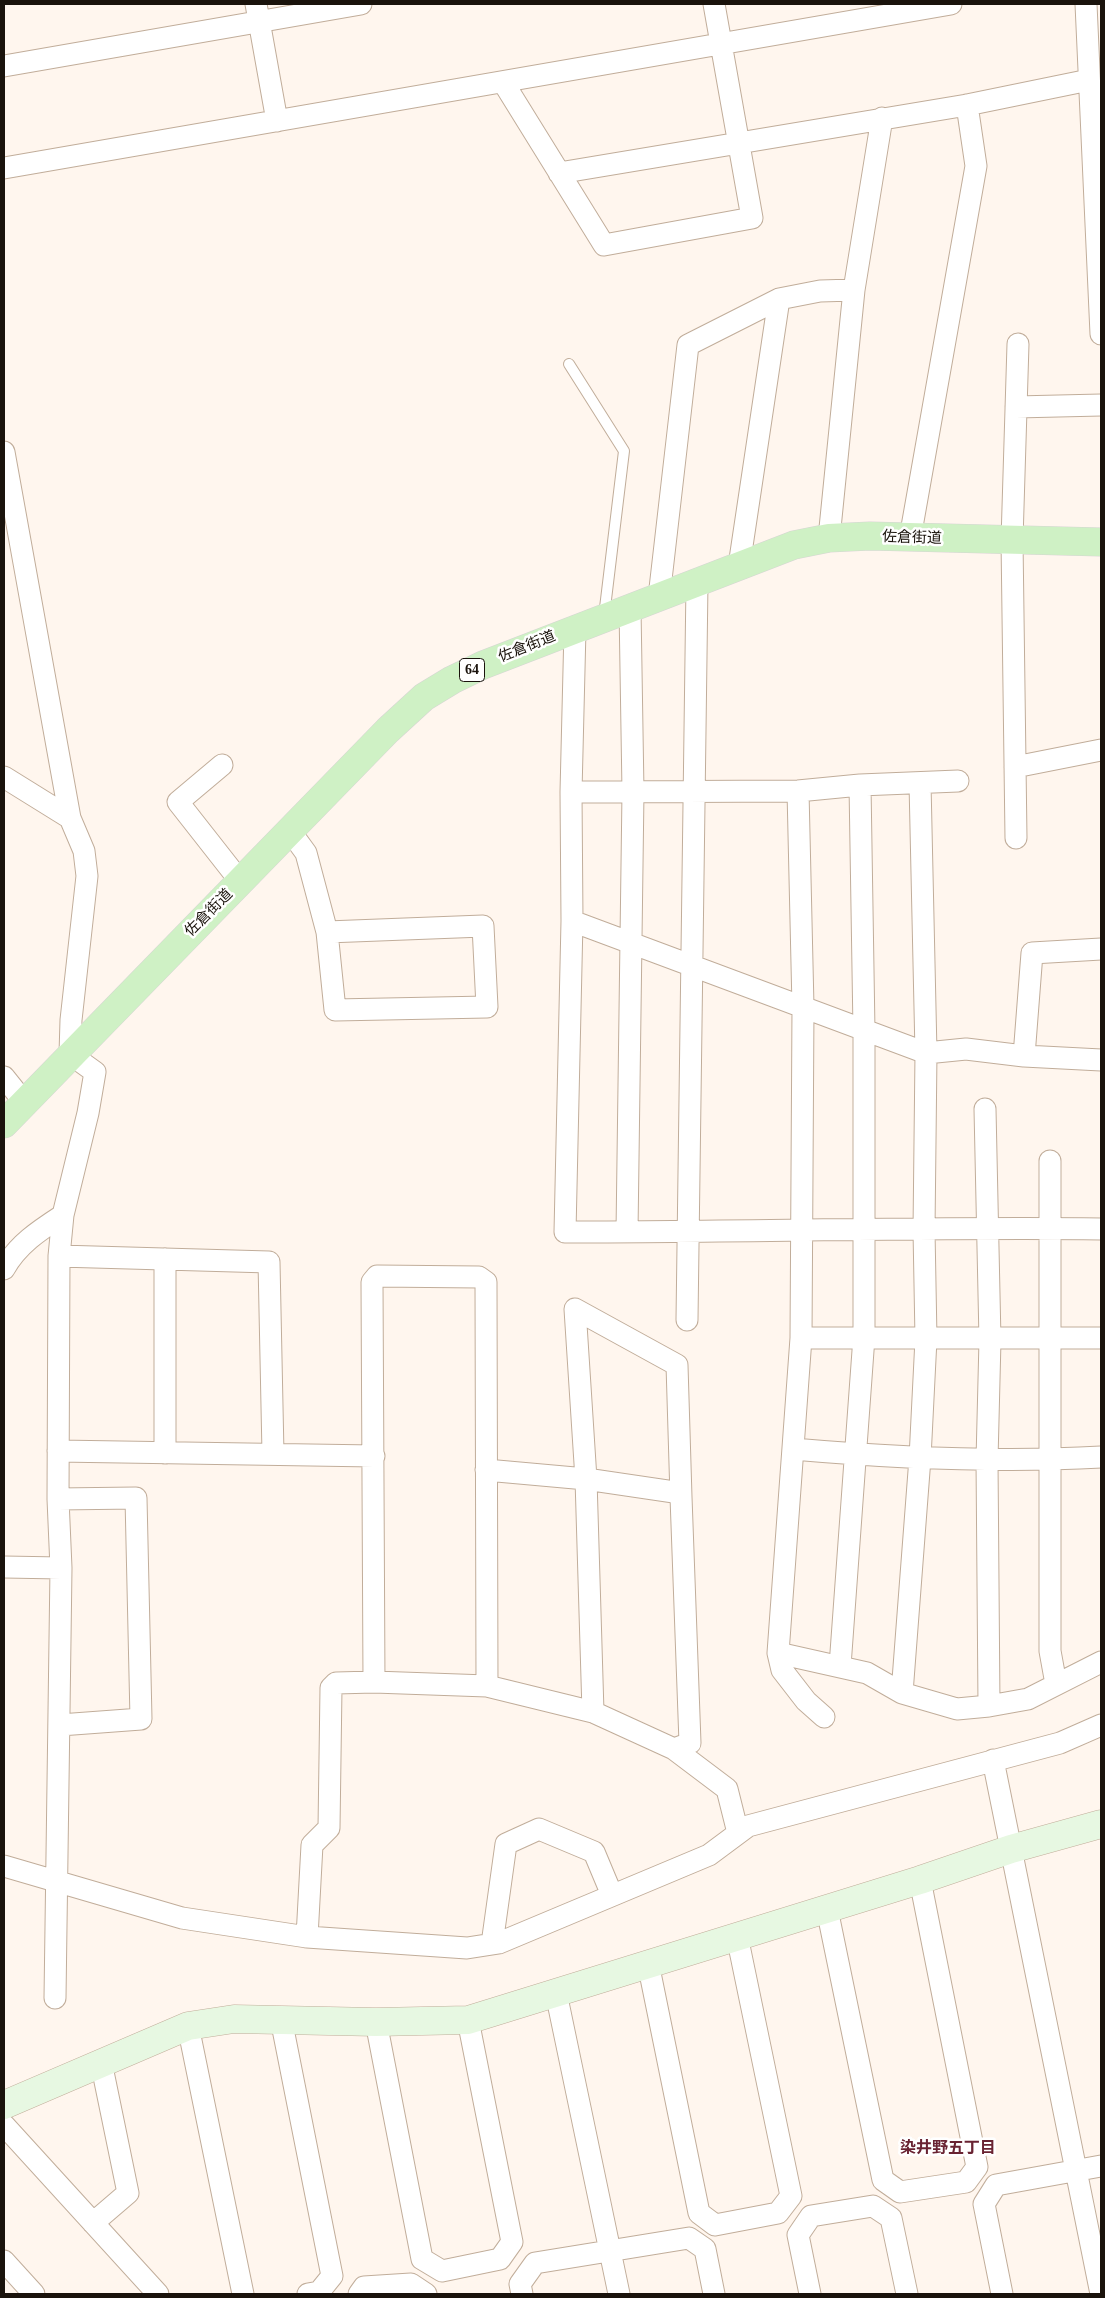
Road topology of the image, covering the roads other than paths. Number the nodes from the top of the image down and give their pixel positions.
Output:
1 (361, 4) edge
2 (714, 4) edge
3 (951, 4) edge
4 (1086, 4) edge
5 (258, 13) edge
6 (721, 44) junction
7 (4, 66) edge
8 (1089, 80) junction
9 (503, 82) junction
10 (967, 105) junction
11 (882, 118) junction
12 (276, 121) junction
13 (739, 143) junction
14 (4, 168) edge
15 (559, 173) junction
16 (1098, 197) edge
17 (854, 290) junction
18 (779, 299) junction
19 (1101, 334) edge
20 (1018, 344) dead end
21 (570, 364) dead end
22 (1101, 405) edge
23 (1016, 407) junction
24 (4, 452) edge
25 (829, 538) junction
26 (910, 538) junction
27 (1012, 540) junction
28 (1101, 542) edge
29 (740, 566) junction
30 (697, 583) junction
31 (659, 597) junction
32 (630, 608) junction
33 (604, 617) junction
34 (575, 628) junction
35 (1101, 750) edge
36 (222, 764) dead end
37 (1015, 767) junction
38 (4, 778) edge
39 (958, 781) dead end
40 (920, 783) junction
41 (860, 785) junction
42 (798, 791) junction
43 (572, 792) junction
44 (633, 792) junction
45 (695, 792) junction
46 (70, 818) junction
47 (290, 831) junction
48 (1016, 838) dead end
49 (240, 881) junction
50 (572, 921) junction
51 (327, 932) junction
52 (630, 940) junction
53 (1101, 949) edge
54 (692, 965) junction
55 (803, 1007) junction
56 (864, 1031) junction
57 (926, 1053) junction
58 (70, 1054) junction
59 (1024, 1056) junction
60 (1101, 1060) edge
61 (4, 1077) edge
62 (24, 1102) junction
63 (985, 1109) dead end
64 (4, 1124) edge
65 (1050, 1161) dead end
66 (63, 1215) junction
67 (987, 1228) junction
68 (1049, 1228) junction
69 (1101, 1229) edge
70 (689, 1230) junction
71 (801, 1230) junction
72 (924, 1230) junction
73 (864, 1231) junction
74 (627, 1232) junction
75 (59, 1256) junction
76 (165, 1259) junction
77 (4, 1269) edge
78 (687, 1320) dead end
79 (864, 1337) junction
80 (801, 1338) junction
81 (1051, 1338) junction
82 (1101, 1338) edge
83 (926, 1339) junction
84 (990, 1340) junction
85 (793, 1449) junction
86 (58, 1451) junction
87 (165, 1453) junction
88 (273, 1454) junction
89 (856, 1454) junction
90 (374, 1456) junction
91 (1101, 1457) edge
92 (920, 1458) junction
93 (987, 1460) junction
94 (1050, 1460) junction
95 (486, 1470) junction
96 (586, 1479) junction
97 (682, 1497) junction
98 (58, 1499) junction
99 (4, 1567) edge
100 (61, 1568) junction
101 (778, 1653) junction
102 (1101, 1662) edge
103 (840, 1666) junction
104 (374, 1682) junction
105 (1056, 1684) junction
106 (487, 1686) junction
107 (902, 1693) junction
108 (988, 1706) junction
109 (593, 1712) junction
110 (824, 1717) dead end
111 (60, 1725) junction
112 (1101, 1725) edge
113 (674, 1750) junction
114 (993, 1760) junction
115 (1101, 1824) edge
116 (738, 1834) junction
117 (1011, 1850) junction
118 (4, 1866) edge
119 (56, 1880) junction
120 (920, 1880) junction
121 (612, 1896) junction
122 (828, 1908) junction
123 (737, 1936) junction
124 (308, 1937) junction
125 (492, 1944) junction
126 (648, 1963) junction
127 (556, 1993) junction
128 (55, 1998) dead end
129 (281, 2019) junction
130 (468, 2020) junction
131 (376, 2022) junction
132 (188, 2026) junction
133 (101, 2062) junction
134 (4, 2106) edge
135 (4, 2124) edge
136 (1101, 2166) edge
137 (1076, 2171) junction
138 (93, 2223) junction
139 (610, 2250) junction
140 (4, 2261) edge
141 (34, 2294) edge
142 (158, 2294) edge
143 (243, 2294) edge
144 (308, 2294) edge
145 (359, 2294) edge
146 (426, 2294) edge
147 (522, 2294) edge
148 (618, 2294) edge
149 (714, 2294) edge
150 (810, 2294) edge
151 (907, 2294) edge
152 (1002, 2294) edge
153 (1101, 2294) edge

1 - 5 street
2 - 6 street
3 - 6 street
4 - 8 street
5 - 7 street
5 - 12 street
6 - 9 street
6 - 13 street
8 - 10 street
8 - 16 street
9 - 12 street
9 - 15 street
10 - 11 street
10 - 26 street
11 - 13 street
11 - 17 street
12 - 14 street
13 - 15 street
13 - 15 street
16 - 19 street
17 - 18 street
17 - 25 street
18 - 29 street
18 - 31 street
20 - 23 street
21 - 33 lane
22 - 23 street
23 - 27 street
24 - 46 street
25 - 26 main road, 佐倉街道 / 64
25 - 29 main road, 佐倉街道 / 64
26 - 27 main road, 佐倉街道 / 64
27 - 28 main road, 佐倉街道 / 64
27 - 37 street
29 - 30 main road, 佐倉街道 / 64
30 - 31 main road, 佐倉街道 / 64
30 - 45 street
31 - 32 main road, 佐倉街道 / 64
32 - 33 main road, 佐倉街道 / 64
32 - 44 street
33 - 34 main road, 佐倉街道 / 64
34 - 43 street
34 - 47 main road, 佐倉街道 / 64
35 - 37 street
36 - 49 street
37 - 48 street
38 - 46 street
39 - 40 street
40 - 41 street
40 - 57 street
41 - 42 street
41 - 56 street
42 - 45 street
42 - 55 street
43 - 44 street
43 - 50 street
44 - 45 street
44 - 52 street
45 - 54 street
46 - 58 street
47 - 49 main road, 佐倉街道 / 64
47 - 51 street
49 - 58 main road, 佐倉街道 / 64
50 - 52 street
50 - 74 street
51 - 51 street
52 - 54 street
52 - 74 street
53 - 59 street
54 - 55 street
54 - 70 street
55 - 56 street
55 - 71 street
56 - 57 street
56 - 73 street
57 - 59 street
57 - 72 street
58 - 62 main road, 佐倉街道 / 64
58 - 66 street
59 - 60 street
61 - 62 street
62 - 64 main road, 佐倉街道 / 64
63 - 67 street
65 - 68 street
66 - 75 street
66 - 77 street
67 - 68 street
67 - 72 street
67 - 84 street
68 - 69 street
68 - 81 street
70 - 71 street
70 - 74 street
70 - 78 street
71 - 73 street
71 - 80 street
72 - 73 street
72 - 83 street
73 - 79 street
75 - 76 street
75 - 86 street
76 - 87 street
76 - 88 street
79 - 80 street
79 - 83 street
79 - 89 street
80 - 85 street
81 - 82 street
81 - 84 street
81 - 94 street
83 - 84 street
83 - 92 street
84 - 93 street
85 - 89 street
85 - 101 street
86 - 87 street
86 - 98 street
87 - 88 street
88 - 90 street
89 - 92 street
89 - 103 street
90 - 95 street
90 - 104 street
91 - 94 street
92 - 93 street
92 - 107 street
93 - 94 street
93 - 108 street
94 - 105 street
95 - 96 street
95 - 106 street
96 - 97 street
96 - 97 street
96 - 109 street
97 - 113 street
98 - 100 street
98 - 111 street
99 - 100 street
100 - 111 street
101 - 103 street
101 - 110 street
102 - 105 street
103 - 107 street
104 - 106 street
104 - 124 street
105 - 108 street
106 - 109 street
107 - 108 street
109 - 113 street
111 - 119 street
112 - 114 street
113 - 116 street
114 - 116 street
114 - 117 street
115 - 117 street
116 - 121 street
117 - 120 street
117 - 137 street
118 - 119 street
119 - 124 street
119 - 128 street
120 - 122 street
120 - 122 street
121 - 125 street
121 - 125 street
122 - 123 street
123 - 126 street
123 - 126 street
124 - 125 street
126 - 127 street
127 - 130 street
127 - 139 street
129 - 131 street
129 - 132 street
129 - 144 street
130 - 131 street
130 - 131 street
132 - 133 street
132 - 143 street
133 - 134 street
133 - 138 street
135 - 138 street
136 - 137 street
137 - 152 street
137 - 153 street
138 - 142 street
139 - 147 street
139 - 148 street
139 - 149 street
140 - 141 street
145 - 146 street
150 - 151 street

